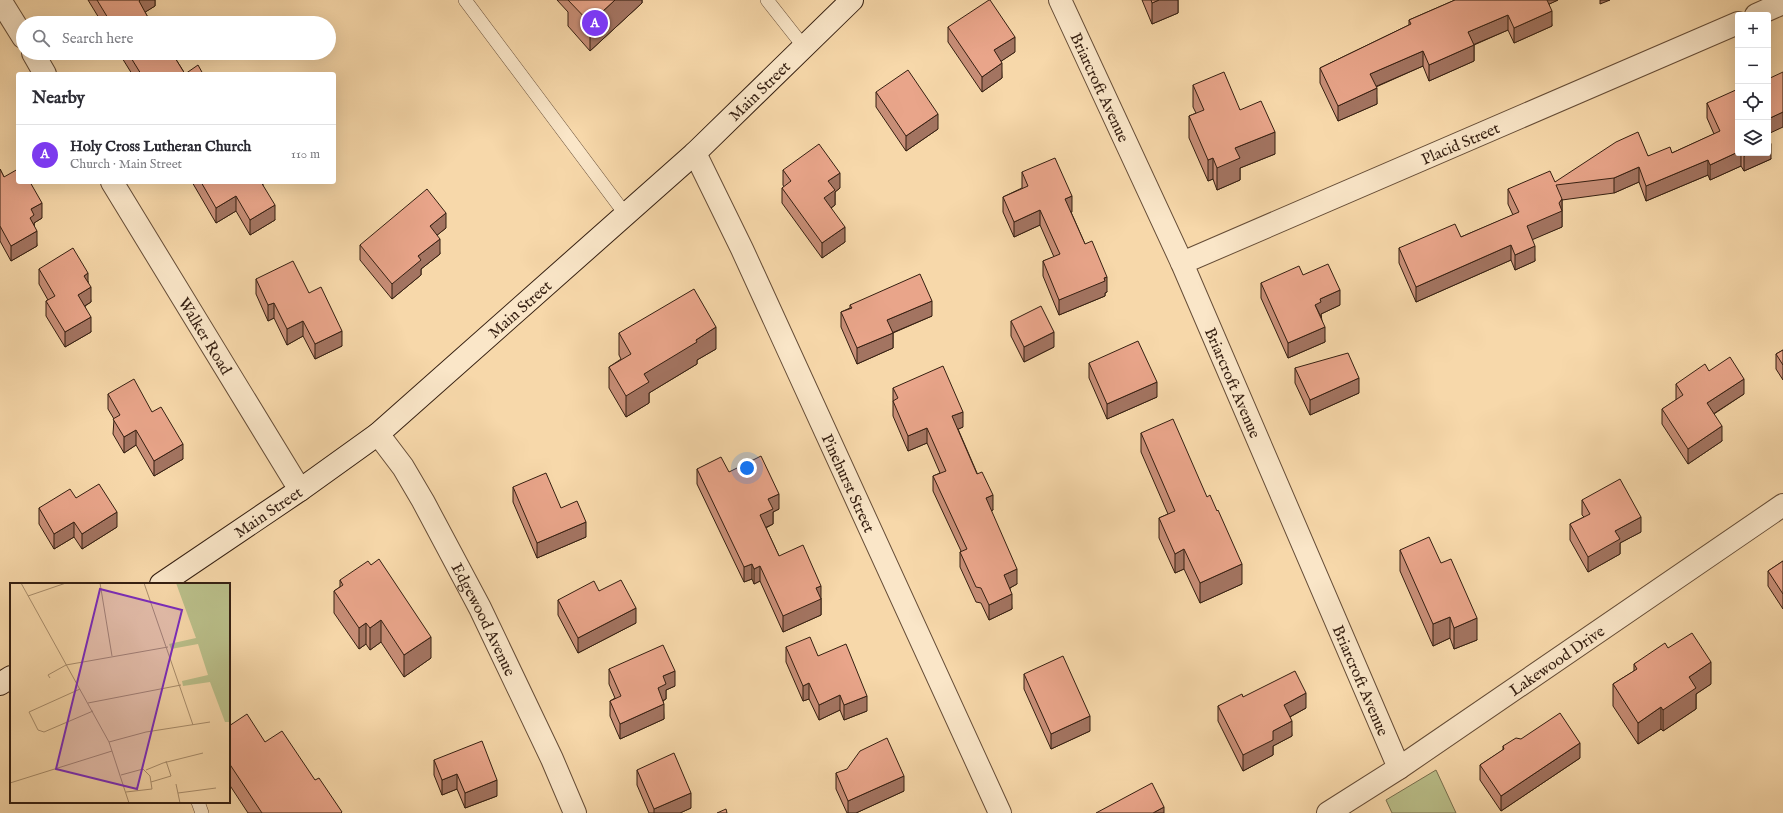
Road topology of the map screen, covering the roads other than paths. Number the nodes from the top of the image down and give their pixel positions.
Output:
1 (0, 0) edge
2 (465, 0) edge
3 (767, 0) edge
4 (852, 0) edge
5 (1060, 0) edge
6 (1783, 3) edge
7 (1763, 12) edge
8 (1735, 24) edge
9 (16, 26) edge
10 (804, 47) junction
11 (37, 60) edge
12 (45, 72) edge
13 (695, 153) junction
14 (113, 184) edge
15 (626, 215) junction
16 (1182, 263) junction
17 (378, 434) junction
18 (300, 490) junction
19 (1783, 505) edge
20 (162, 583) edge
21 (10, 678) edge
22 (0, 684) edge
23 (1399, 768) junction
24 (198, 803) edge
25 (202, 813) edge
26 (575, 813) edge
27 (1000, 813) edge
28 (1328, 813) edge

1 - 9 street
2 - 15 lane
3 - 10 lane
4 - 10 street, Main Street
5 - 16 street, Briarcroft Avenue
6 - 7 street
8 - 16 street, Placid Street
10 - 13 street, Main Street
11 - 12 street
13 - 15 street, Main Street
13 - 27 street, Pinehurst Street
14 - 18 street, Walker Road
15 - 17 street, Main Street
16 - 23 street, Briarcroft Avenue
17 - 18 street, Main Street
17 - 26 street, Edgewood Avenue
18 - 20 street, Main Street
19 - 23 street, Lakewood Drive
21 - 22 street
23 - 28 street, Lakewood Drive
24 - 25 lane

